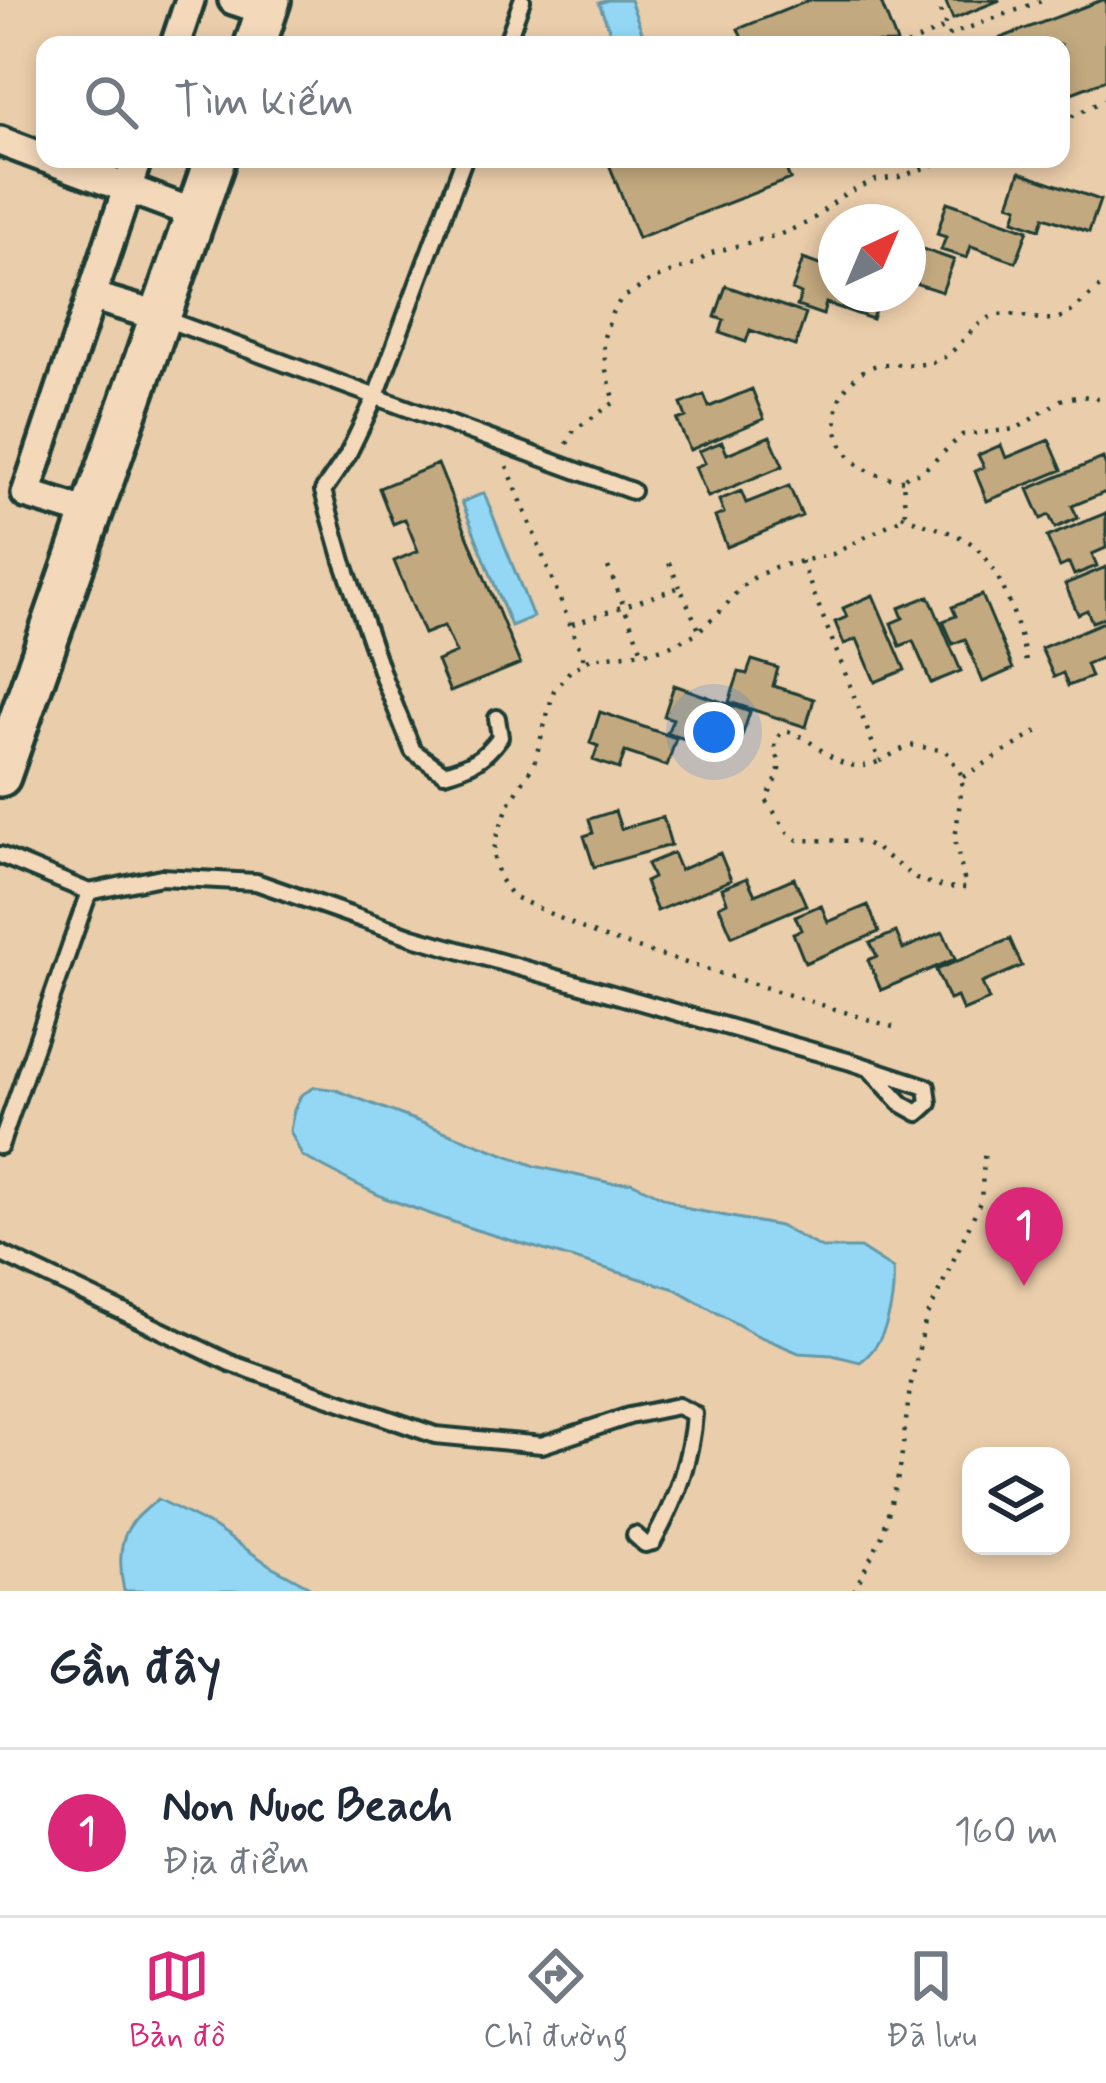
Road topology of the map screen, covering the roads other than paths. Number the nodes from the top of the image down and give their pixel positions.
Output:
1 (190, 0) edge
2 (522, 0) edge
3 (178, 36) edge
4 (509, 36) edge
5 (0, 141) edge
6 (36, 154) edge
7 (72, 168) edge
8 (134, 168) edge
9 (212, 168) edge
10 (461, 168) edge
11 (128, 189) junction
12 (196, 214) junction
13 (92, 296) junction
14 (160, 317) junction
15 (376, 396) junction
16 (632, 490) dead end
17 (92, 514) junction
18 (497, 718) dead end
19 (0, 776) edge
20 (0, 855) edge
21 (89, 892) junction
22 (869, 1068) dead end
23 (0, 1146) edge
24 (0, 1253) edge
25 (634, 1535) dead end

1 - 3 street
2 - 4 lane
5 - 6 street
7 - 11 street
8 - 11 street
9 - 12 main road
10 - 15 lane
11 - 12 street
11 - 13 street
12 - 14 main road
13 - 14 street
13 - 17 street
14 - 15 lane
14 - 17 main road
15 - 16 lane
15 - 18 lane
17 - 19 main road
20 - 21 lane
21 - 22 lane
21 - 23 lane
24 - 25 lane

